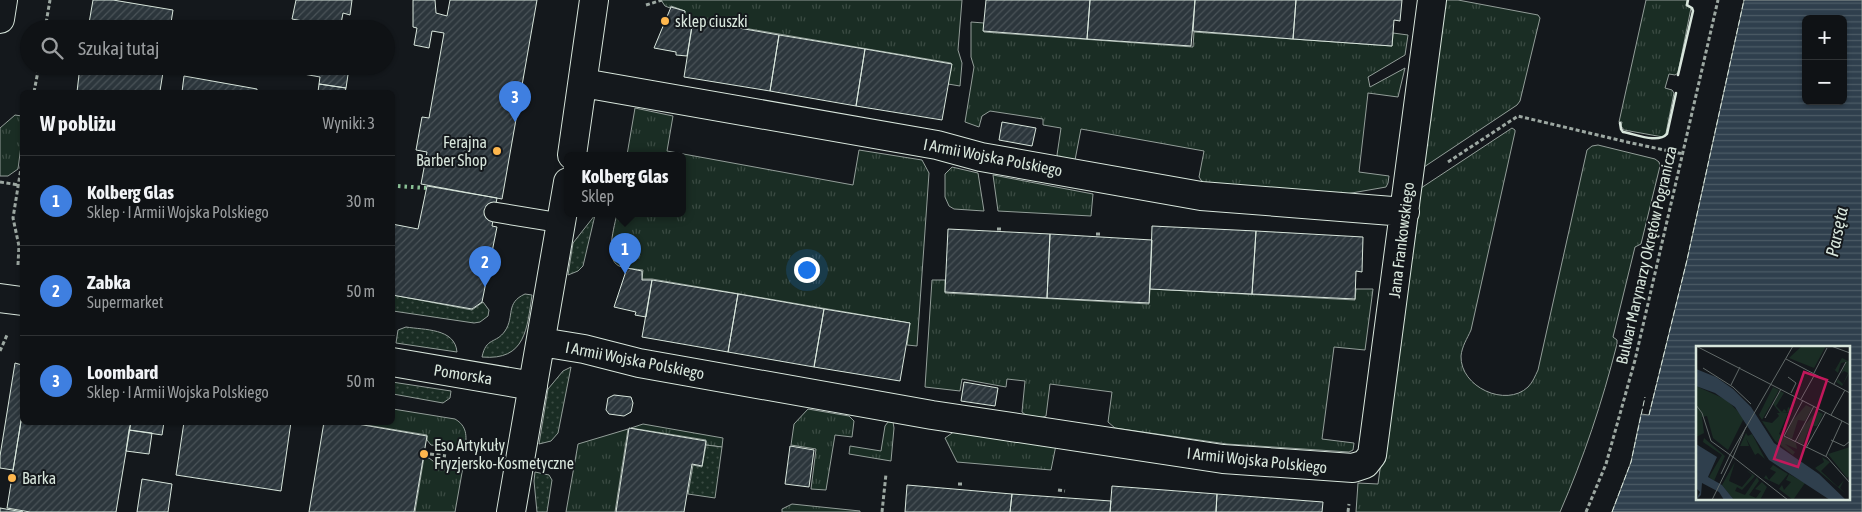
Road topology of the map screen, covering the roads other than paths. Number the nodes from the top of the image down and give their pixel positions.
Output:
1 (3, 0) edge
2 (594, 0) edge
3 (1432, 0) edge
4 (0, 19) edge
5 (583, 83) junction
6 (572, 152) edge
7 (1406, 200) junction
8 (564, 205) edge
9 (494, 212) dead end
10 (561, 223) junction
11 (0, 298) edge
12 (20, 301) edge
13 (541, 342) junction
14 (395, 363) edge
15 (533, 386) junction
16 (1353, 468) joint
17 (511, 512) edge

1 - 4 street
2 - 5 street
3 - 7 street, Jana Frankowskiego
5 - 6 street
5 - 7 street, I Armii Wojska Polskiego
7 - 16 street, Jana Frankowskiego
8 - 10 street
9 - 10 lane
10 - 13 street
11 - 12 street
13 - 15 street
13 - 16 street, I Armii Wojska Polskiego
14 - 15 street, Pomorska
15 - 17 street

